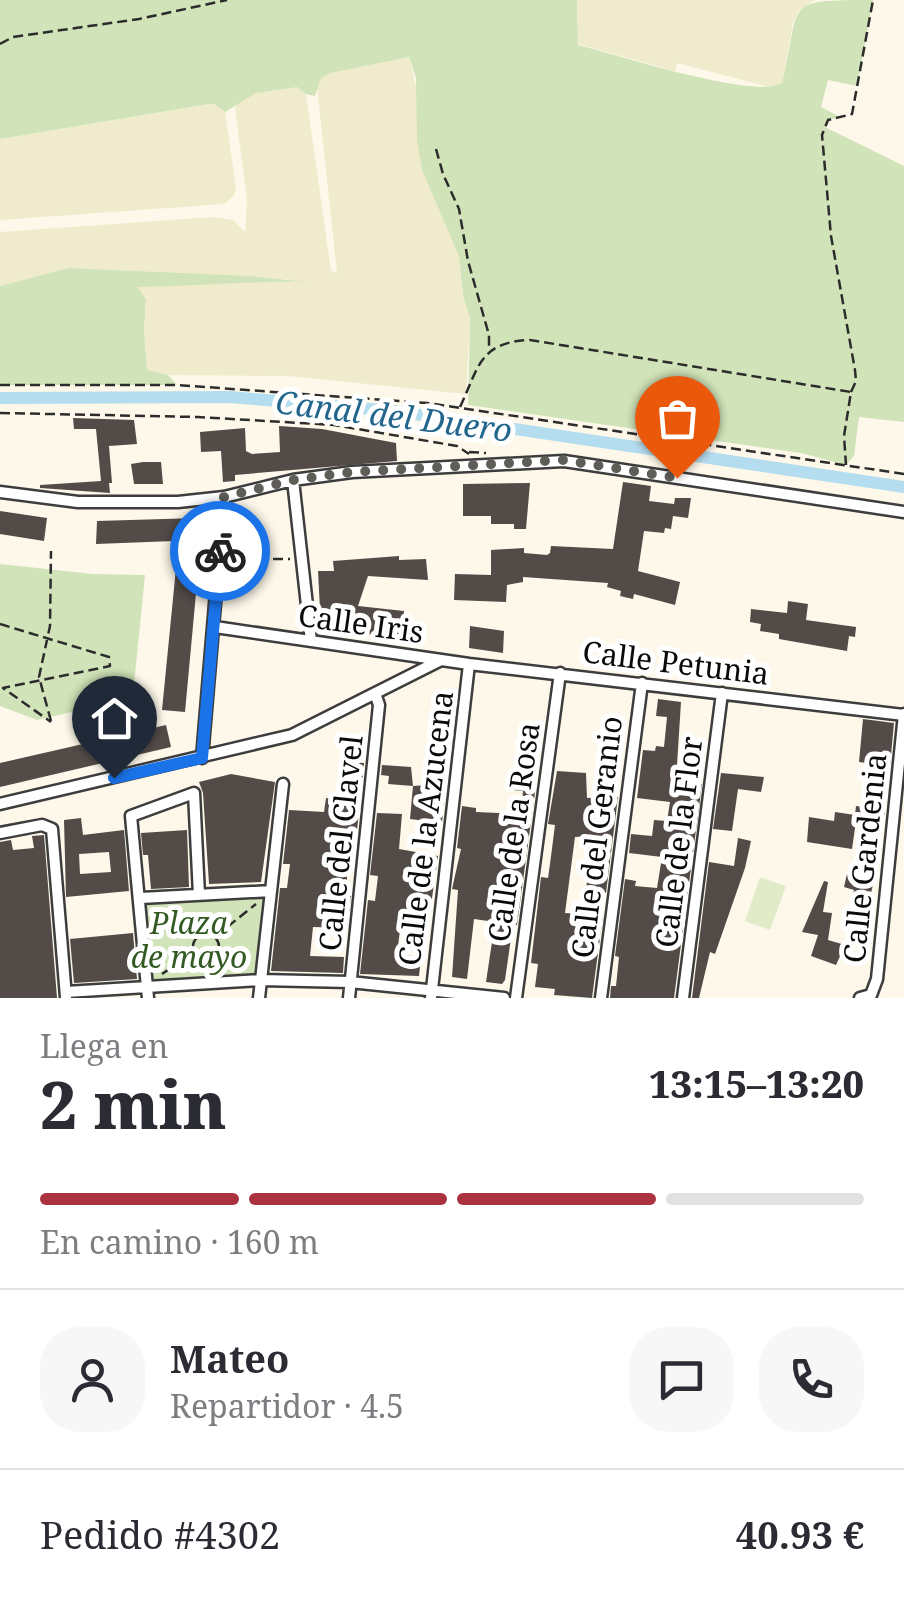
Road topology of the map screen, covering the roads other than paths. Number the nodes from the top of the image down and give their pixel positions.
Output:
1 (293, 480) junction
2 (0, 492) edge
3 (224, 497) junction
4 (904, 512) edge
5 (214, 627) junction
6 (311, 641) junction
7 (442, 659) junction
8 (469, 664) junction
9 (560, 673) junction
10 (642, 683) junction
11 (375, 693) junction
12 (722, 693) junction
13 (904, 715) edge
14 (202, 758) junction
15 (283, 784) dead end
16 (0, 804) edge
17 (898, 819) edge
18 (0, 833) edge
19 (271, 891) junction
20 (199, 895) junction
21 (140, 898) junction
22 (261, 980) junction
23 (350, 982) junction
24 (146, 985) junction
25 (431, 994) edge
26 (66, 995) edge
27 (148, 998) edge
28 (259, 998) edge
29 (349, 998) edge
30 (504, 998) edge
31 (516, 998) edge
32 (600, 998) edge
33 (683, 998) edge
34 (860, 998) edge

1 - 3 street
1 - 4 street
1 - 6 street
2 - 3 street
3 - 5 street
5 - 6 street, Calle Iris
5 - 14 street
6 - 7 street, Calle Iris
7 - 8 street, Calle Petunia
7 - 11 street
8 - 9 street, Calle Petunia
8 - 25 street, Calle de la Azucena
9 - 10 street, Calle Petunia
9 - 31 street, Calle de la Rosa
10 - 12 street, Calle Petunia
10 - 32 street, Calle del Geranio
11 - 14 street
11 - 23 street, Calle del Clavel
12 - 13 street, Calle Petunia
12 - 33 street, Calle de la Flor
13 - 17 street, Calle Gardenia
14 - 16 street
15 - 19 street
17 - 34 street, Calle Gardenia
18 - 26 street
19 - 20 street
19 - 22 street
20 - 21 street
20 - 21 street
21 - 24 street
22 - 23 street
22 - 24 street
22 - 28 street
23 - 25 street
23 - 29 street, Calle del Clavel
24 - 26 street
24 - 27 street
25 - 30 street

